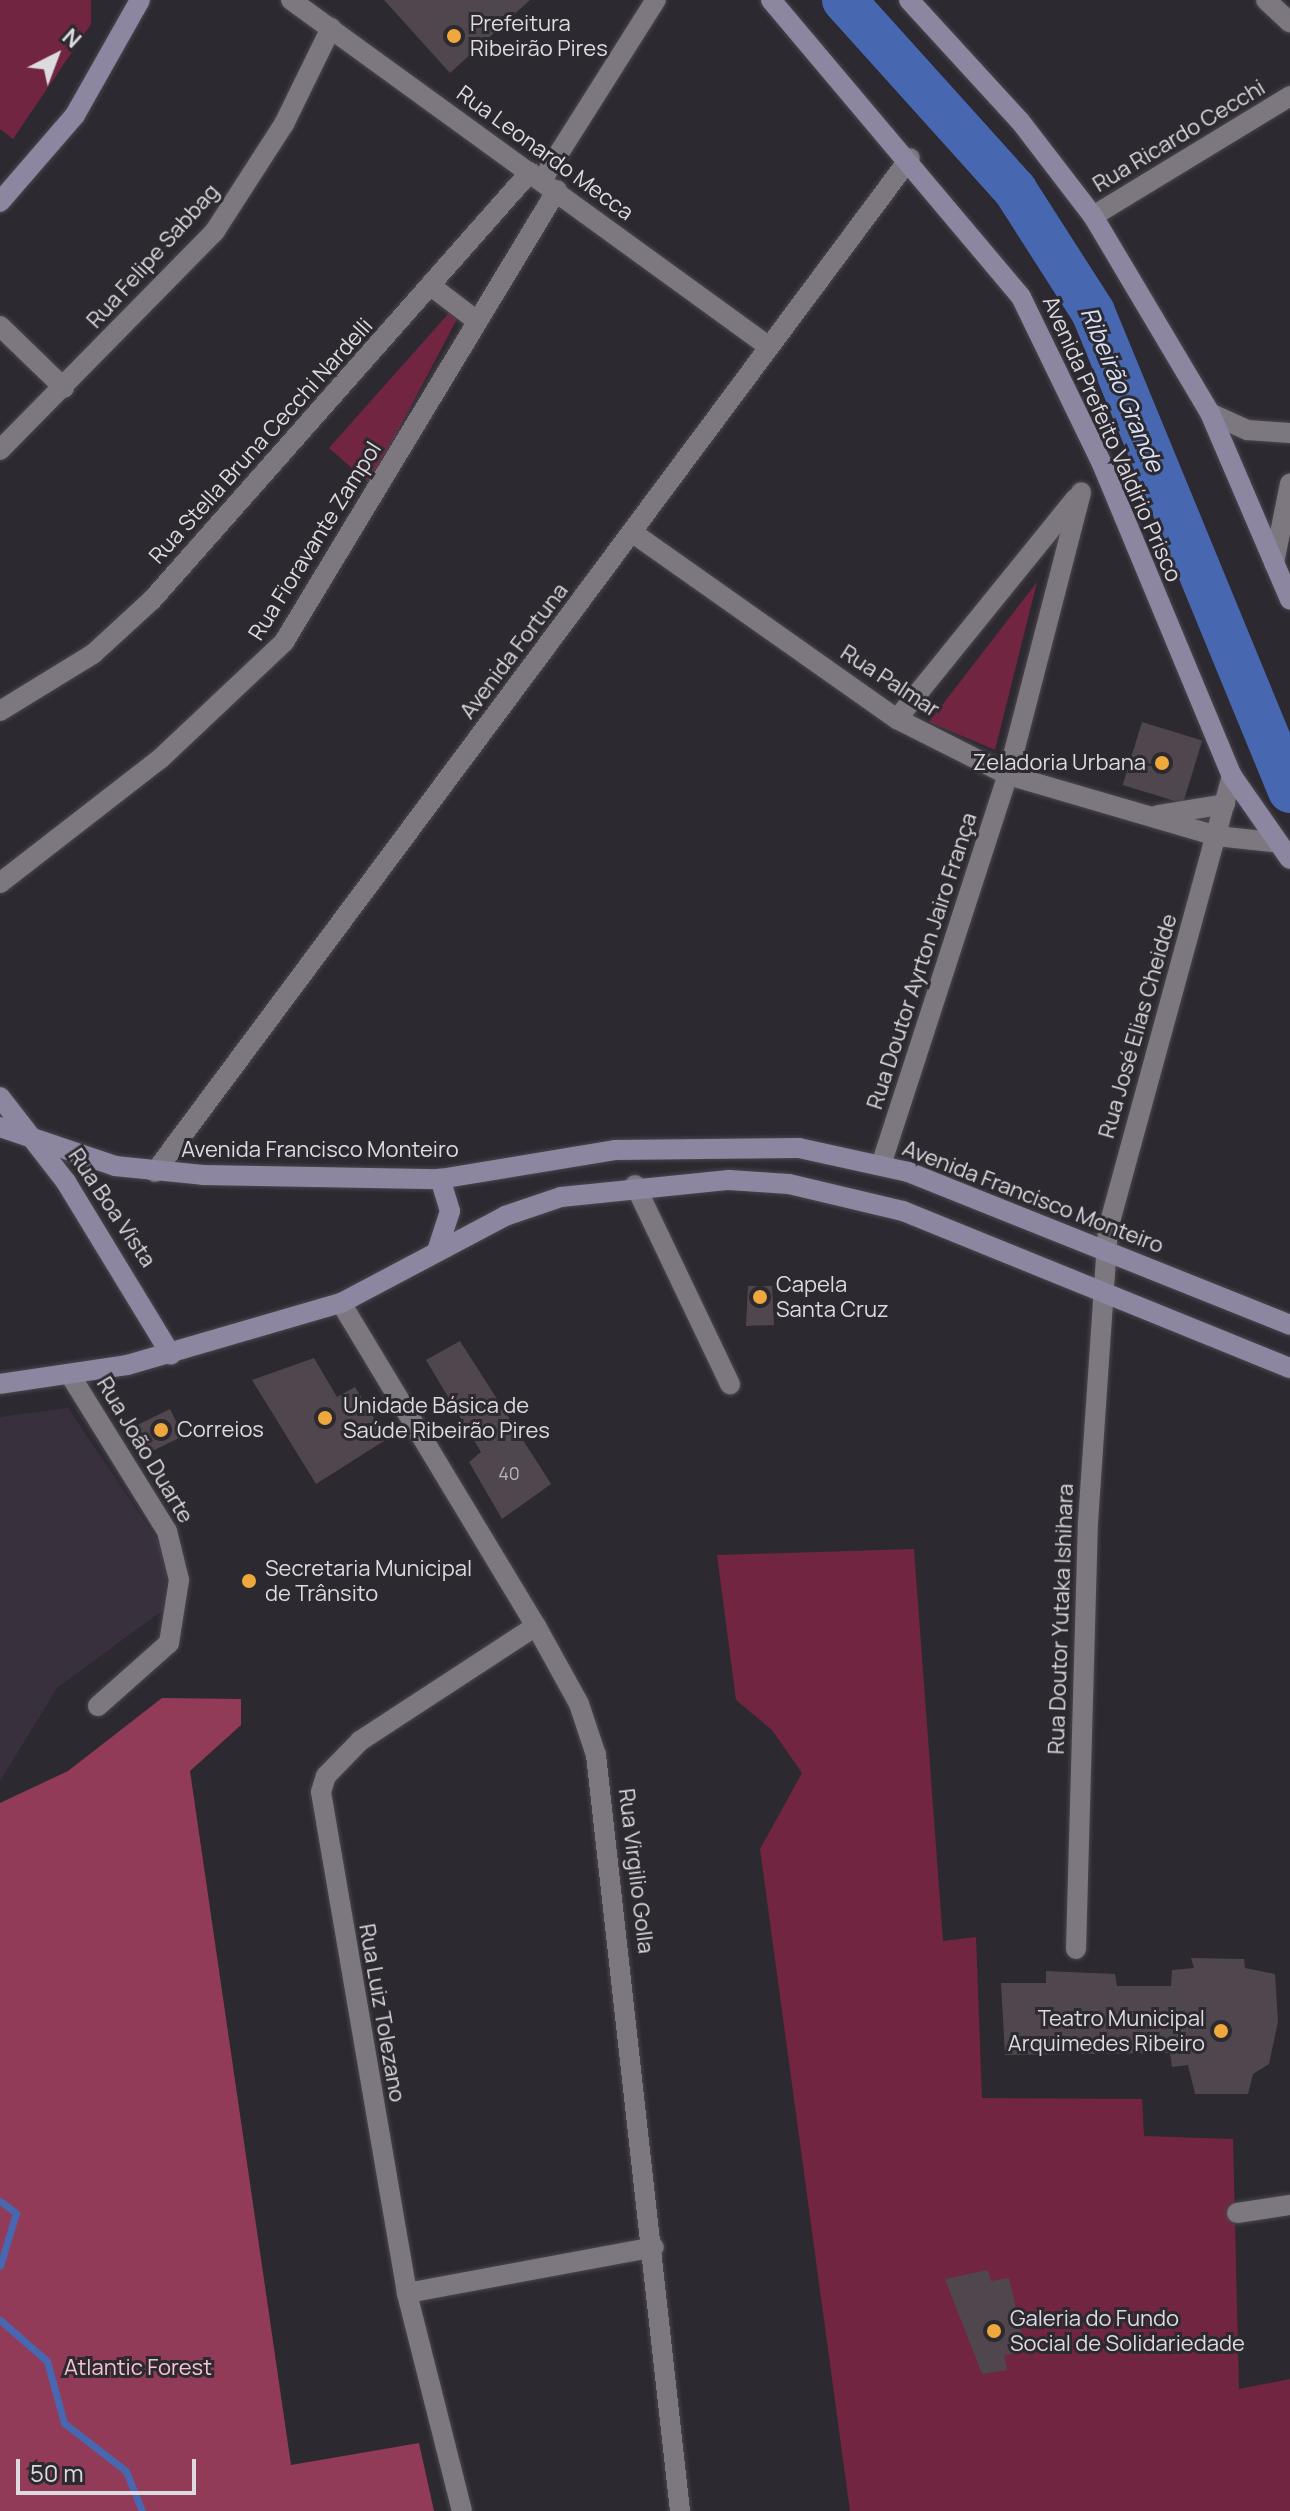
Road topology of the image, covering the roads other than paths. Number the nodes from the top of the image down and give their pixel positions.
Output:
1 (140, 0) edge
2 (291, 0) edge
3 (656, 0) edge
4 (771, 0) edge
5 (909, 0) edge
6 (1266, 0) edge
7 (1290, 22) edge
8 (331, 28) junction
9 (1290, 96) edge
10 (910, 158) junction
11 (543, 181) junction
12 (0, 202) edge
13 (1093, 216) junction
14 (431, 286) junction
15 (477, 321) junction
16 (0, 326) edge
17 (768, 346) junction
18 (64, 388) junction
19 (1210, 413) junction
20 (1290, 433) edge
21 (0, 450) edge
22 (1290, 484) edge
23 (633, 533) junction
24 (1274, 563) junction
25 (1290, 600) edge
26 (0, 711) edge
27 (897, 719) junction
28 (1008, 775) junction
29 (1232, 776) junction
30 (1225, 804) junction
31 (1150, 816) junction
32 (1217, 836) junction
33 (1272, 842) junction
34 (1290, 859) edge
35 (0, 883) edge
36 (0, 1097) edge
37 (0, 1127) edge
38 (38, 1142) junction
39 (881, 1165) junction
40 (155, 1172) junction
41 (440, 1179) junction
42 (635, 1185) junction
43 (1106, 1250) junction
44 (437, 1251) junction
45 (1103, 1290) junction
46 (341, 1303) junction
47 (1290, 1325) edge
48 (171, 1355) junction
49 (1290, 1368) edge
50 (72, 1378) junction
51 (0, 1384) edge
52 (730, 1384) dead end
53 (536, 1626) junction
54 (98, 1706) dead end
55 (1076, 1949) dead end
56 (1290, 2205) edge
57 (1237, 2213) dead end
58 (654, 2247) junction
59 (407, 2293) junction
60 (462, 2511) edge
61 (680, 2511) edge

1 - 12 main road
2 - 8 street, Rua Leonardo Mecca
3 - 11 street
4 - 10 main road, Avenida Prefeito Valdírio Prisco
5 - 13 main road
6 - 7 street
8 - 11 street, Rua Leonardo Mecca
8 - 18 street, Rua Felipe Sabbag
9 - 13 street, Rua Ricardo Cecchi
10 - 17 street, Avenida Fortuna
10 - 29 main road, Avenida Prefeito Valdírio Prisco
11 - 14 street, Rua Stella Bruna Cecchi Nardelli
11 - 15 street, Rua Fioravante Zampol
11 - 17 street, Rua Leonardo Mecca
13 - 19 main road
14 - 15 street
14 - 26 street, Rua Stella Bruna Cecchi Nardelli
15 - 35 street, Rua Fioravante Zampol
16 - 18 street
17 - 23 street, Avenida Fortuna
18 - 21 street, Rua Felipe Sabbag
19 - 20 street
19 - 24 main road
22 - 24 street
23 - 27 street, Rua Palmar
23 - 40 street, Avenida Fortuna
24 - 25 main road
27 - 28 street, Rua Palmar
27 - 28 street, Rua Doutor Ayrton Jairo França
28 - 31 street, Rua Palmar
28 - 39 street, Rua Doutor Ayrton Jairo França
29 - 30 street, Rua José Elias Cheidde
29 - 33 main road, Avenida Prefeito Valdírio Prisco
30 - 31 street, Rua Palmar
30 - 32 street, Rua José Elias Cheidde
31 - 32 street, Rua Palmar
32 - 33 street, Rua Palmar
32 - 43 street, Rua José Elias Cheidde
33 - 34 main road, Avenida Prefeito Valdírio Prisco
36 - 38 main road, Rua Boa Vista
37 - 38 main road, Avenida Francisco Monteiro
38 - 40 main road, Avenida Francisco Monteiro
38 - 48 main road, Rua Boa Vista
39 - 41 main road, Avenida Francisco Monteiro
39 - 43 main road, Avenida Francisco Monteiro
40 - 41 main road, Avenida Francisco Monteiro
41 - 44 main road
42 - 44 main road
42 - 45 main road
42 - 52 street
43 - 45 street, Rua José Elias Cheidde
43 - 47 main road, Avenida Francisco Monteiro
44 - 46 main road
45 - 49 main road
45 - 55 street, Rua Doutor Yutaka Ishihara
46 - 48 main road
46 - 53 street, Rua Virgilio Golla
48 - 50 main road
50 - 51 main road
50 - 54 street, Rua João Duarte
53 - 58 street, Rua Virgilio Golla
53 - 59 street, Rua Luiz Tolezano
56 - 57 street
58 - 59 street
58 - 61 street, Rua Virgilio Golla
59 - 60 street, Rua Luiz Tolezano

